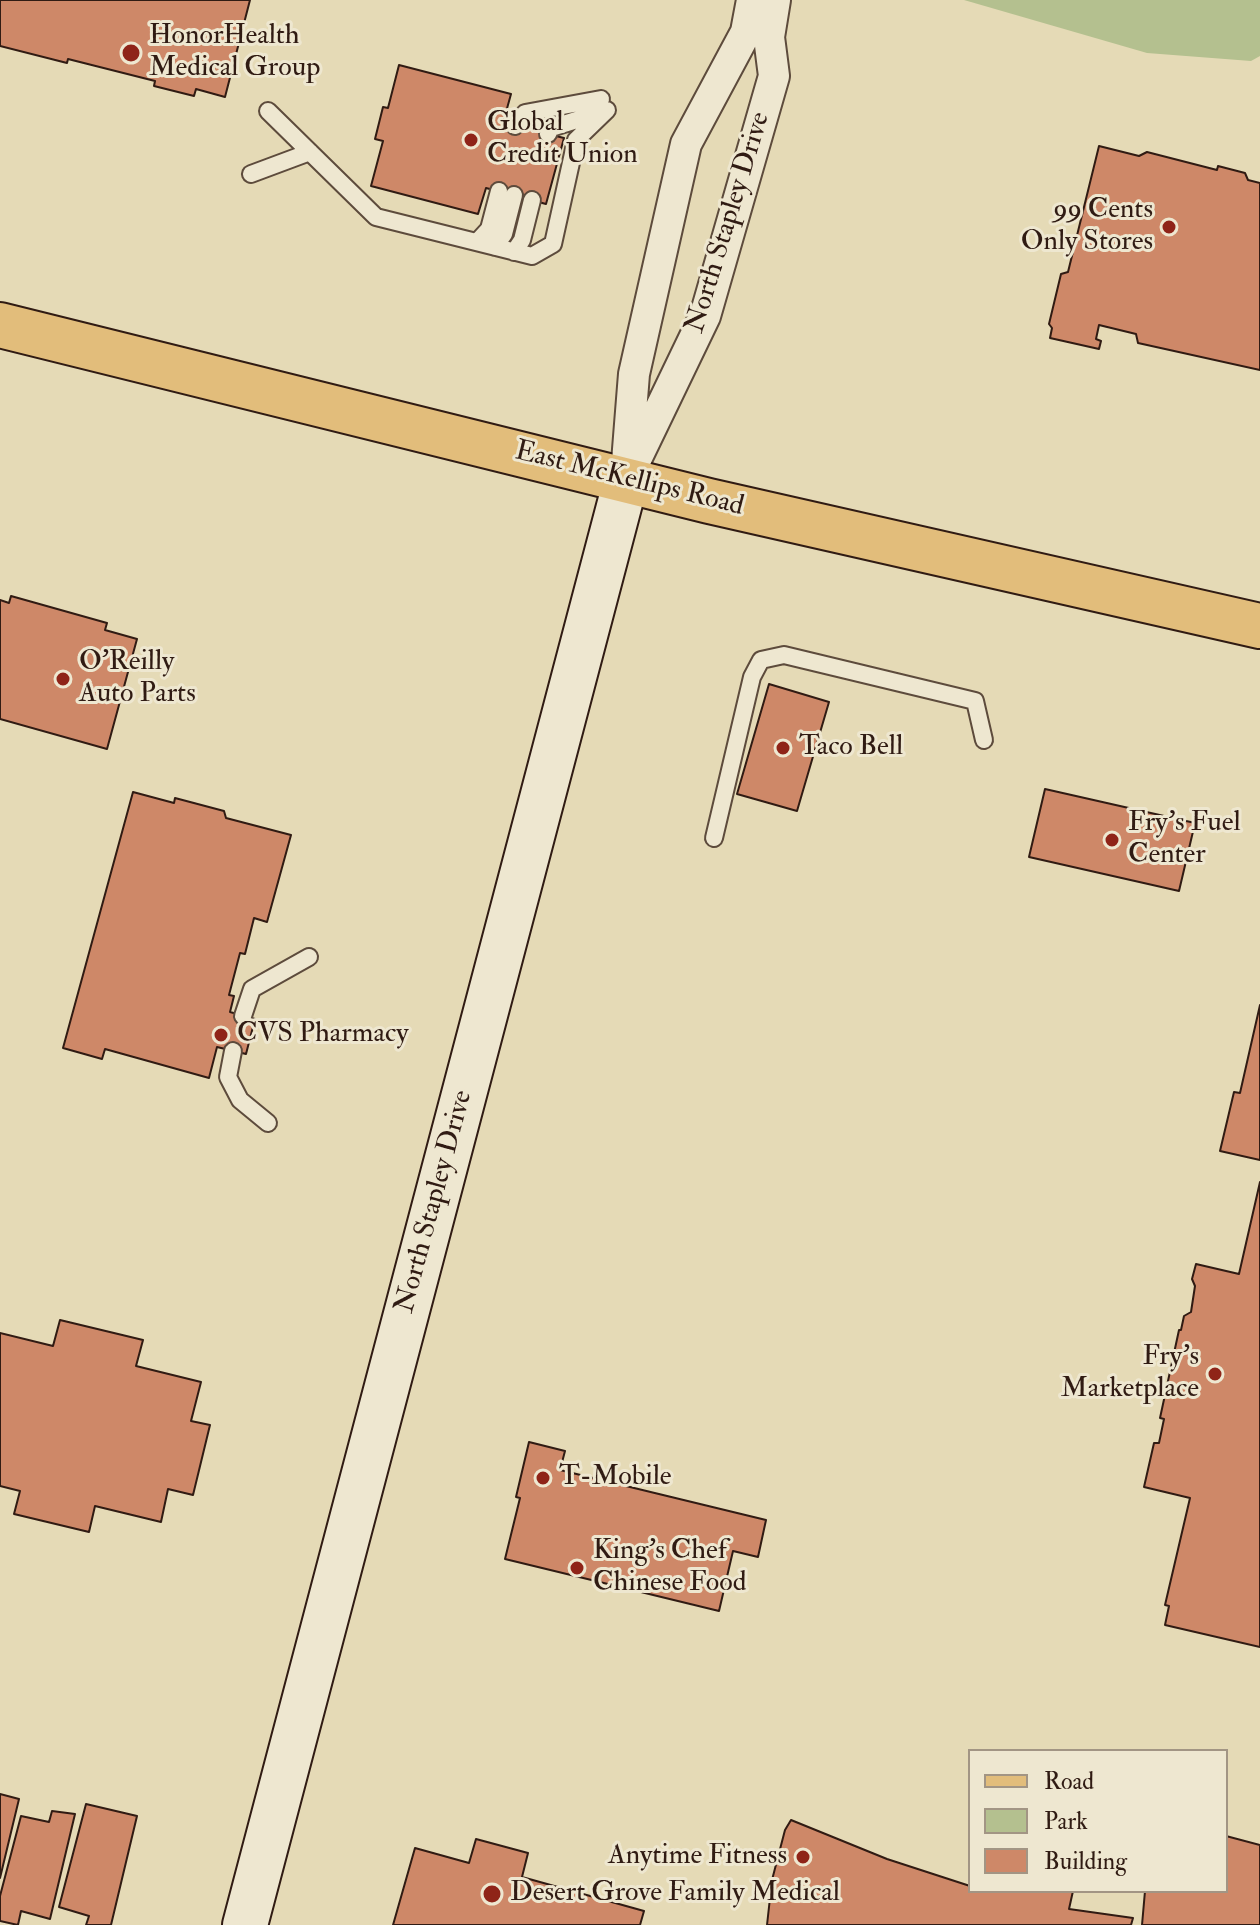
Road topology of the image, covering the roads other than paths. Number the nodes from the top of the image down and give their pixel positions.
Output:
1 (752, 0) edge
2 (775, 0) edge
3 (604, 105) junction
4 (268, 111) dead end
5 (523, 128) dead end
6 (548, 134) dead end
7 (310, 152) junction
8 (251, 174) dead end
9 (532, 200) dead end
10 (477, 242) junction
11 (495, 247) junction
12 (514, 252) junction
13 (0, 325) edge
14 (626, 480) junction
15 (1260, 626) edge
16 (984, 740) dead end
17 (714, 838) dead end
18 (309, 957) dead end
19 (243, 1016) dead end
20 (233, 1051) dead end
21 (268, 1123) dead end
22 (245, 1925) edge

1 - 14 street, North Stapley Drive
2 - 14 street, North Stapley Drive
3 - 5 lane
3 - 6 lane
3 - 12 lane
4 - 7 lane
7 - 8 lane
7 - 10 lane
9 - 12 lane
10 - 11 lane
10 - 11 lane
11 - 12 lane
13 - 14 main road, East McKellips Road
14 - 15 main road, East McKellips Road
14 - 22 main road, North Stapley Drive
16 - 17 lane
18 - 19 lane
20 - 21 lane

